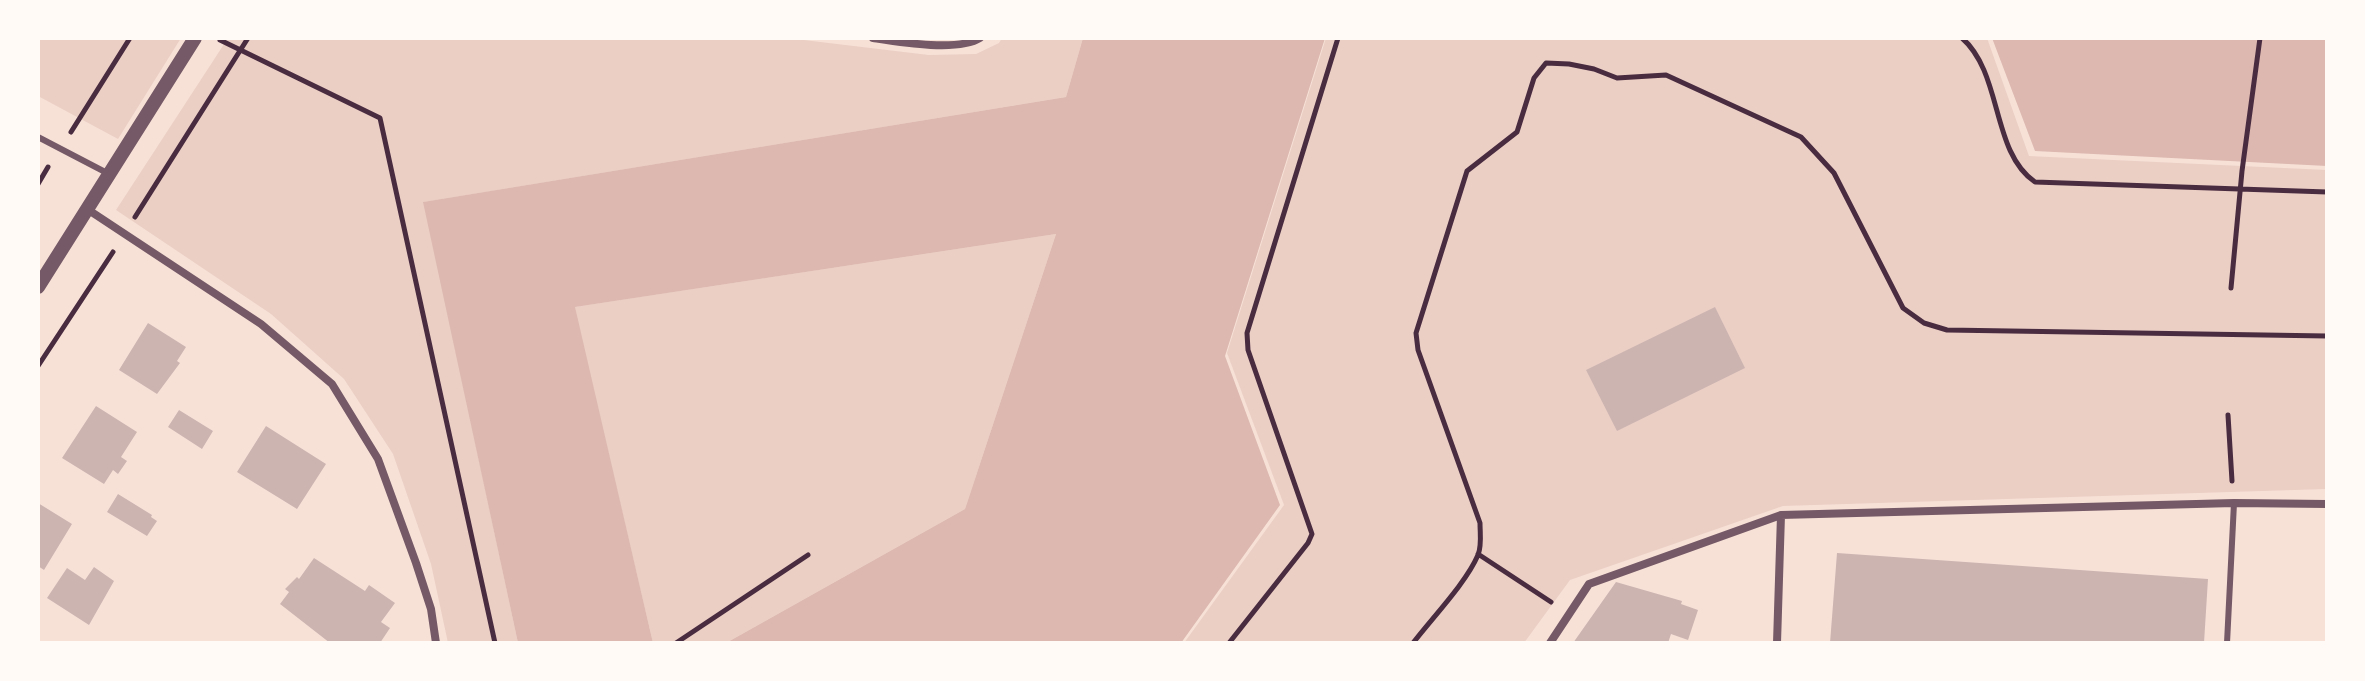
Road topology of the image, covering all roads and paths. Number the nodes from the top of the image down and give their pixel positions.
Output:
1 (130, 38) edge
2 (195, 38) edge
3 (216, 38) edge
4 (248, 38) edge
5 (873, 38) edge
6 (980, 38) edge
7 (1338, 38) edge
8 (1962, 38) edge
9 (2260, 38) edge
10 (241, 48) junction
11 (38, 137) edge
12 (60, 149) junction
13 (109, 174) junction
14 (38, 184) edge
15 (2240, 189) junction
16 (2327, 192) edge
17 (87, 209) junction
18 (124, 234) junction
19 (38, 287) edge
20 (2231, 288) dead end
21 (2327, 336) edge
22 (38, 366) edge
23 (2228, 415) dead end
24 (2234, 503) junction
25 (2327, 504) edge
26 (1781, 515) junction
27 (1478, 554) junction
28 (808, 555) dead end
29 (1569, 615) junction
30 (436, 643) edge
31 (495, 643) edge
32 (676, 643) edge
33 (1229, 643) edge
34 (1413, 643) edge
35 (1550, 643) edge
36 (1777, 643) edge
37 (2227, 643) edge

1 - 12 path
2 - 13 street
3 - 10 path
4 - 10 path
5 - 6 street
7 - 33 path
8 - 15 path
9 - 15 path
10 - 18 path
10 - 31 path
11 - 12 lane
12 - 13 lane
12 - 14 path
13 - 17 street
15 - 16 path
15 - 20 path
17 - 18 street
17 - 19 street
18 - 22 path
18 - 30 street
21 - 27 path
23 - 24 path
24 - 25 street
24 - 26 street
24 - 37 lane
26 - 29 street
26 - 36 street
27 - 29 path
27 - 34 path
28 - 32 path
29 - 35 street

